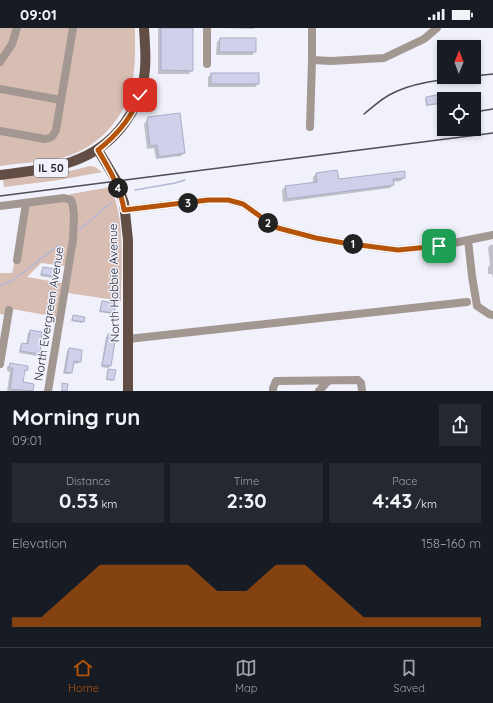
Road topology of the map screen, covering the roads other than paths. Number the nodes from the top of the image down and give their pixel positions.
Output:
1 (17, 28) edge
2 (72, 28) edge
3 (144, 28) edge
4 (207, 28) edge
5 (312, 28) edge
6 (437, 28) edge
7 (312, 60) junction
8 (0, 62) edge
9 (207, 64) dead end
10 (0, 89) edge
11 (61, 100) junction
12 (310, 127) dead end
13 (0, 131) edge
14 (98, 150) junction
15 (0, 175) edge
16 (26, 203) junction
17 (0, 206) edge
18 (124, 210) junction
19 (493, 235) edge
20 (468, 240) junction
21 (17, 260) dead end
22 (467, 302) dead end
23 (9, 310) dead end
24 (493, 315) edge
25 (128, 339) junction
26 (0, 364) edge
27 (328, 381) junction
28 (48, 391) edge
29 (128, 391) edge
30 (273, 391) edge
31 (318, 391) edge
32 (362, 391) edge

1 - 8 street
2 - 11 street
3 - 14 main road, IL 50
4 - 9 street
5 - 7 street
6 - 7 street
7 - 12 street
10 - 11 street
11 - 13 street
14 - 15 main road, IL 50
14 - 18 main road, North Hobbie Avenue
16 - 17 street
16 - 21 street
16 - 28 street, North Evergreen Avenue
18 - 20 street
18 - 25 main road, North Hobbie Avenue
19 - 20 street
20 - 24 street
22 - 25 street
23 - 26 street
25 - 29 main road, North Hobbie Avenue
27 - 30 street
27 - 31 street
27 - 32 street

